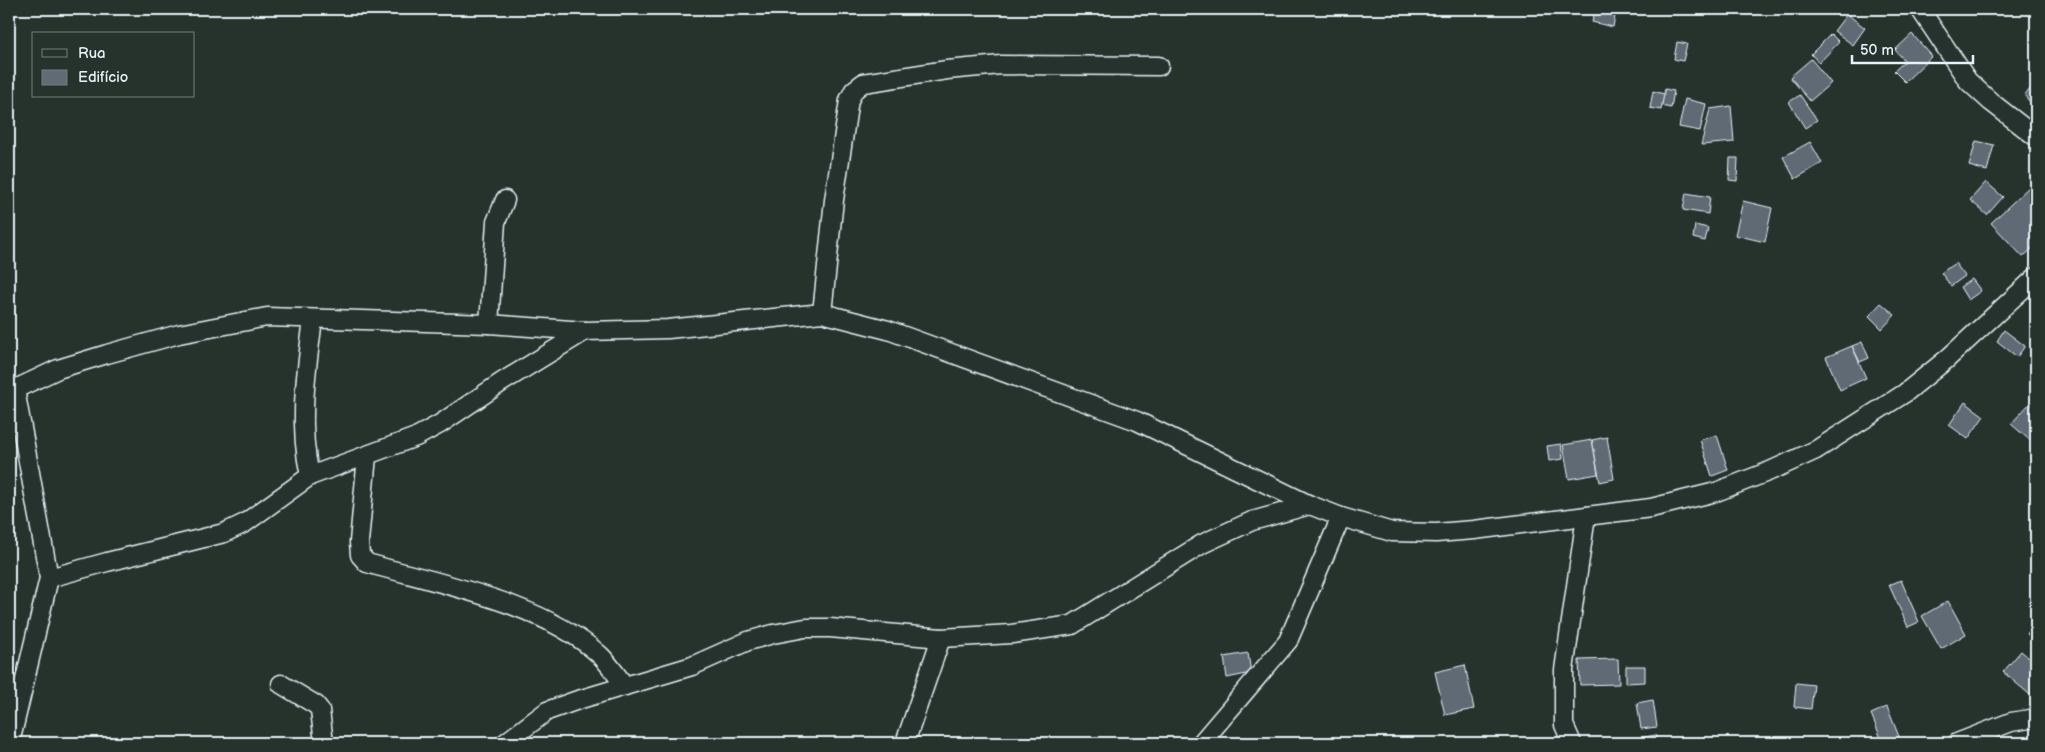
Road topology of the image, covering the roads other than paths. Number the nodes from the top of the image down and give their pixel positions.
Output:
1 (1920, 9) edge
2 (1159, 66) dead end
3 (2036, 137) edge
4 (505, 200) dead end
5 (2036, 277) edge
6 (822, 313) junction
7 (313, 320) junction
8 (489, 324) junction
9 (585, 331) junction
10 (12, 390) edge
11 (367, 456) junction
12 (310, 476) junction
13 (1310, 505) junction
14 (1586, 516) junction
15 (1342, 518) junction
16 (49, 578) junction
17 (941, 638) junction
18 (281, 684) dead end
19 (625, 686) junction
20 (2036, 718) edge
21 (10, 743) edge
22 (324, 743) edge
23 (505, 743) edge
24 (904, 743) edge
25 (1201, 743) edge
26 (1572, 743) edge
27 (1957, 743) edge

1 - 3 street
2 - 6 street
4 - 8 street
5 - 14 street
6 - 9 street
6 - 13 street
7 - 8 street
7 - 10 street
7 - 12 street
8 - 9 street
9 - 11 street
10 - 16 street
11 - 12 street
11 - 19 street
12 - 16 street
13 - 15 street
13 - 17 street
14 - 15 street
14 - 26 street
15 - 25 street
16 - 21 street
17 - 19 street
17 - 24 street
18 - 22 street
19 - 23 street
20 - 27 street

